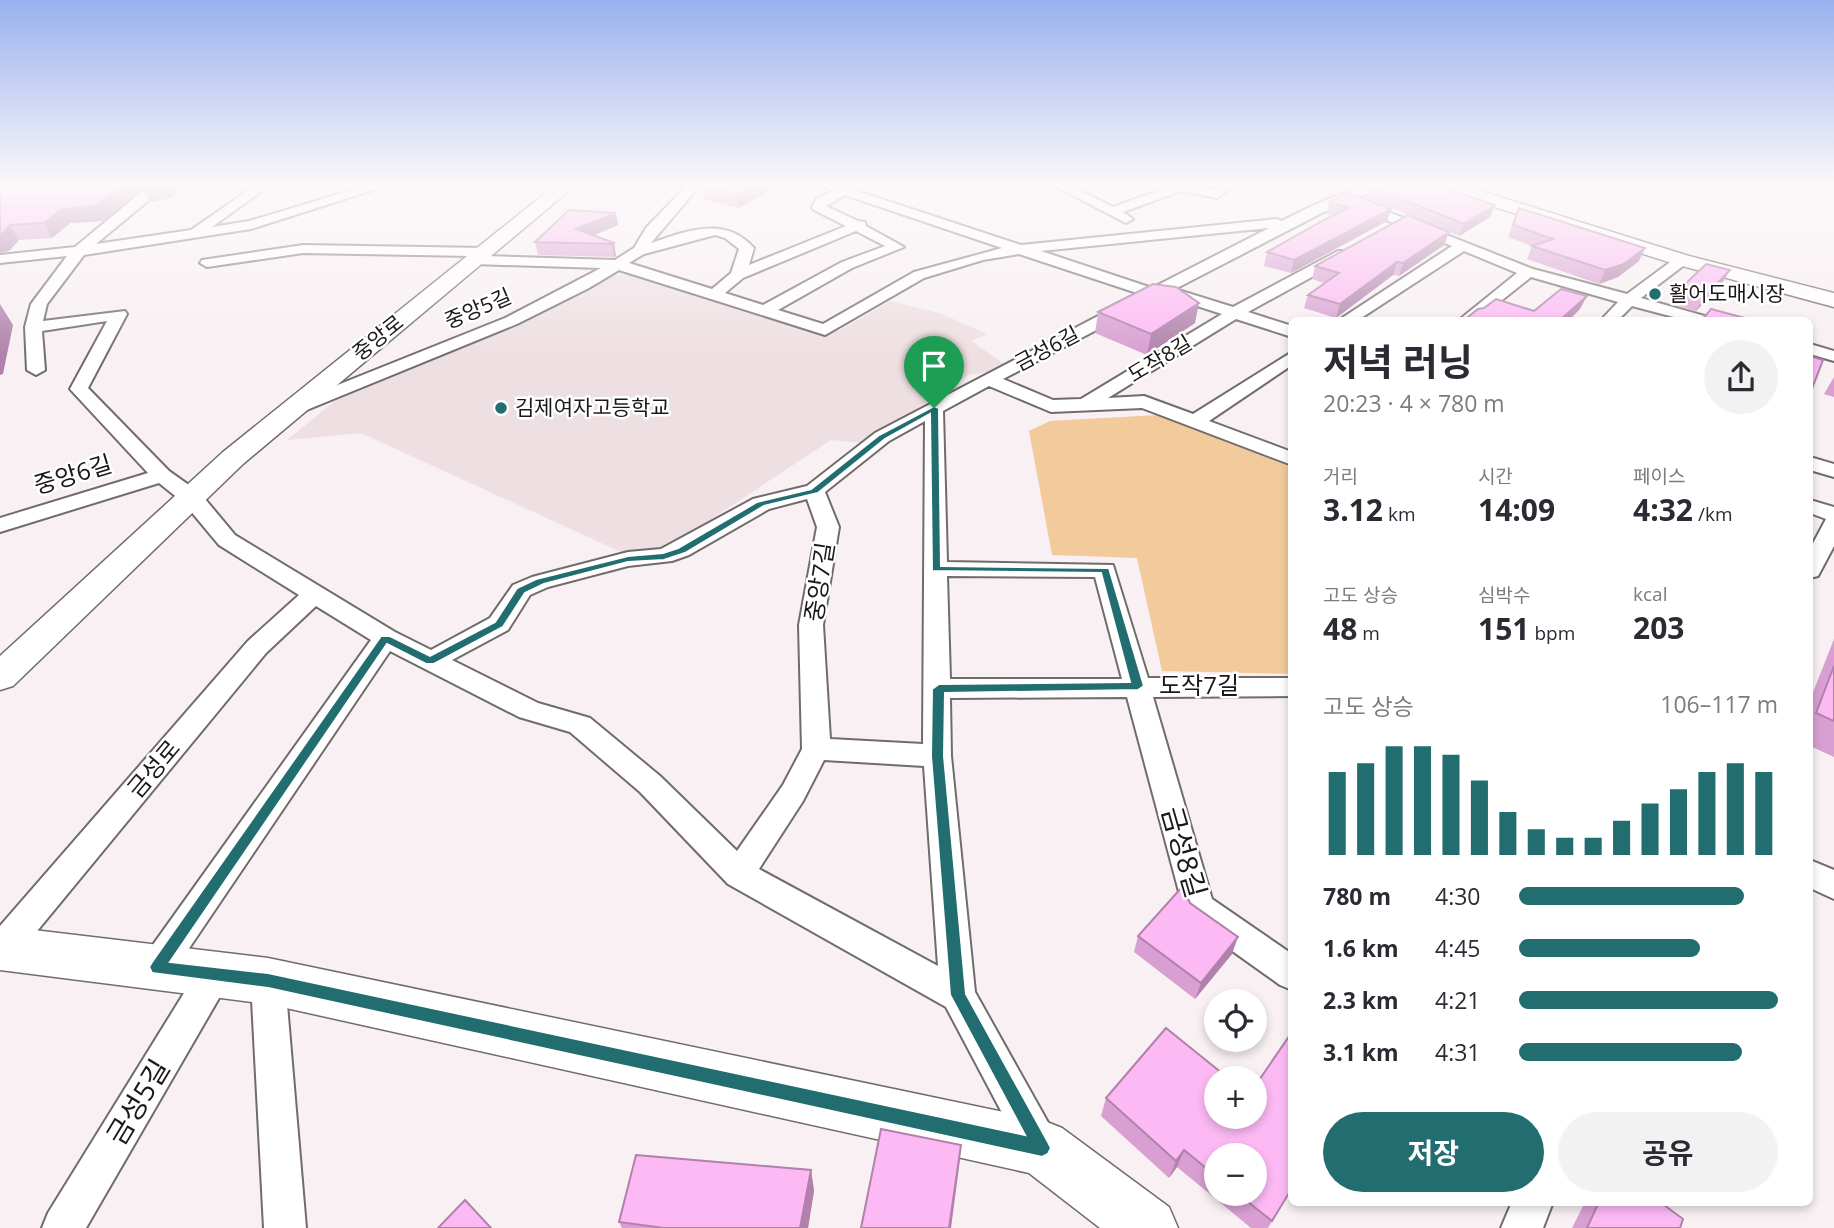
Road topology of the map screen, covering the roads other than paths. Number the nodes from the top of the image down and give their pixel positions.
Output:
1 (92, 240) edge
2 (154, 240) edge
3 (498, 240) edge
4 (645, 240) edge
5 (676, 240) edge
6 (736, 240) edge
7 (824, 240) edge
8 (885, 240) edge
9 (994, 240) edge
10 (1102, 240) edge
11 (1255, 240) edge
12 (1448, 240) edge
13 (1619, 240) edge
14 (1461, 246) junction
15 (1354, 247) edge
16 (1021, 249) junction
17 (79, 251) junction
18 (639, 251) junction
19 (479, 256) junction
20 (0, 260) edge
21 (1682, 260) junction
22 (207, 263) dead end
23 (616, 264) junction
24 (1528, 272) junction
25 (738, 275) junction
26 (1156, 291) junction
27 (714, 295) junction
28 (1834, 300) edge
29 (1628, 301) junction
30 (765, 311) junction
31 (1236, 313) junction
32 (1352, 317) edge
33 (1471, 317) edge
34 (1612, 317) edge
35 (1689, 317) edge
36 (33, 327) junction
37 (1288, 331) edge
38 (1813, 350) edge
39 (1834, 356) edge
40 (1288, 360) edge
41 (36, 370) dead end
42 (989, 380) junction
43 (1084, 405) junction
44 (934, 408) junction
45 (288, 411) junction
46 (1196, 421) junction
47 (1288, 458) edge
48 (1813, 464) edge
49 (1834, 471) edge
50 (162, 475) junction
51 (814, 491) junction
52 (192, 498) junction
53 (1813, 507) edge
54 (1834, 514) edge
55 (1834, 523) edge
56 (0, 525) edge
57 (1813, 560) edge
58 (936, 569) junction
59 (313, 595) junction
60 (386, 638) junction
61 (430, 661) junction
62 (0, 677) edge
63 (1138, 686) junction
64 (1288, 687) edge
65 (939, 689) junction
66 (816, 749) junction
67 (937, 756) junction
68 (738, 874) junction
69 (1813, 874) edge
70 (1834, 885) edge
71 (1, 948) edge
72 (157, 967) junction
73 (1288, 971) edge
74 (214, 975) junction
75 (268, 981) junction
76 (958, 995) junction
77 (1042, 1148) junction
78 (1531, 1206) edge
79 (62, 1228) edge
80 (285, 1228) edge
81 (1098, 1228) edge
82 (1149, 1228) edge
83 (1522, 1228) edge

1 - 17 street
2 - 17 street
3 - 19 street, 중앙로
4 - 18 street, 중앙5길
5 - 18 street, 중앙5길
6 - 25 street, 중앙5길
7 - 25 street
8 - 30 street
9 - 16 street, 도작8길
10 - 16 street
11 - 26 street, 금성6길
12 - 14 street
13 - 21 street
14 - 24 street
14 - 32 street
15 - 31 street, 도작8길
16 - 26 street, 도작8길
16 - 30 street
17 - 20 street
17 - 36 street
18 - 23 street, 중앙5길
19 - 22 street
19 - 23 street
19 - 45 street, 중앙로
21 - 28 street
21 - 29 street
23 - 27 street
23 - 45 street, 중앙5길
24 - 29 street
24 - 33 street
25 - 27 street
26 - 31 street, 도작8길
26 - 42 street, 금성6길
27 - 30 street
29 - 34 street
29 - 35 street
31 - 37 street, 도작8길
31 - 43 street, 도작8길
36 - 41 street
36 - 50 street
38 - 39 street
40 - 46 street
42 - 43 street
42 - 44 street, 금성6길
43 - 46 street
44 - 51 street, 금성6길
44 - 58 street
45 - 52 street, 중앙로
46 - 47 street
48 - 49 street
50 - 52 street
50 - 56 street, 중앙6길
51 - 61 street
51 - 66 street, 중앙7길
52 - 59 street
52 - 62 street, 중앙로
53 - 54 street
55 - 57 street
58 - 63 street
58 - 65 street
59 - 60 street
59 - 71 street, 금성로
60 - 61 street
60 - 72 street
61 - 68 street
63 - 64 street, 도작7길
63 - 65 street, 도작7길
63 - 73 street, 금성8길
65 - 67 street
66 - 67 street
66 - 68 street, 중앙7길
67 - 76 street
68 - 76 street
69 - 70 street
71 - 72 street, 금성로
72 - 74 street, 금성로
74 - 75 street, 금성로
74 - 79 street, 금성5길
75 - 77 street, 금성로
75 - 80 street
76 - 77 street
77 - 81 street
77 - 82 street, 금성로
78 - 83 street

